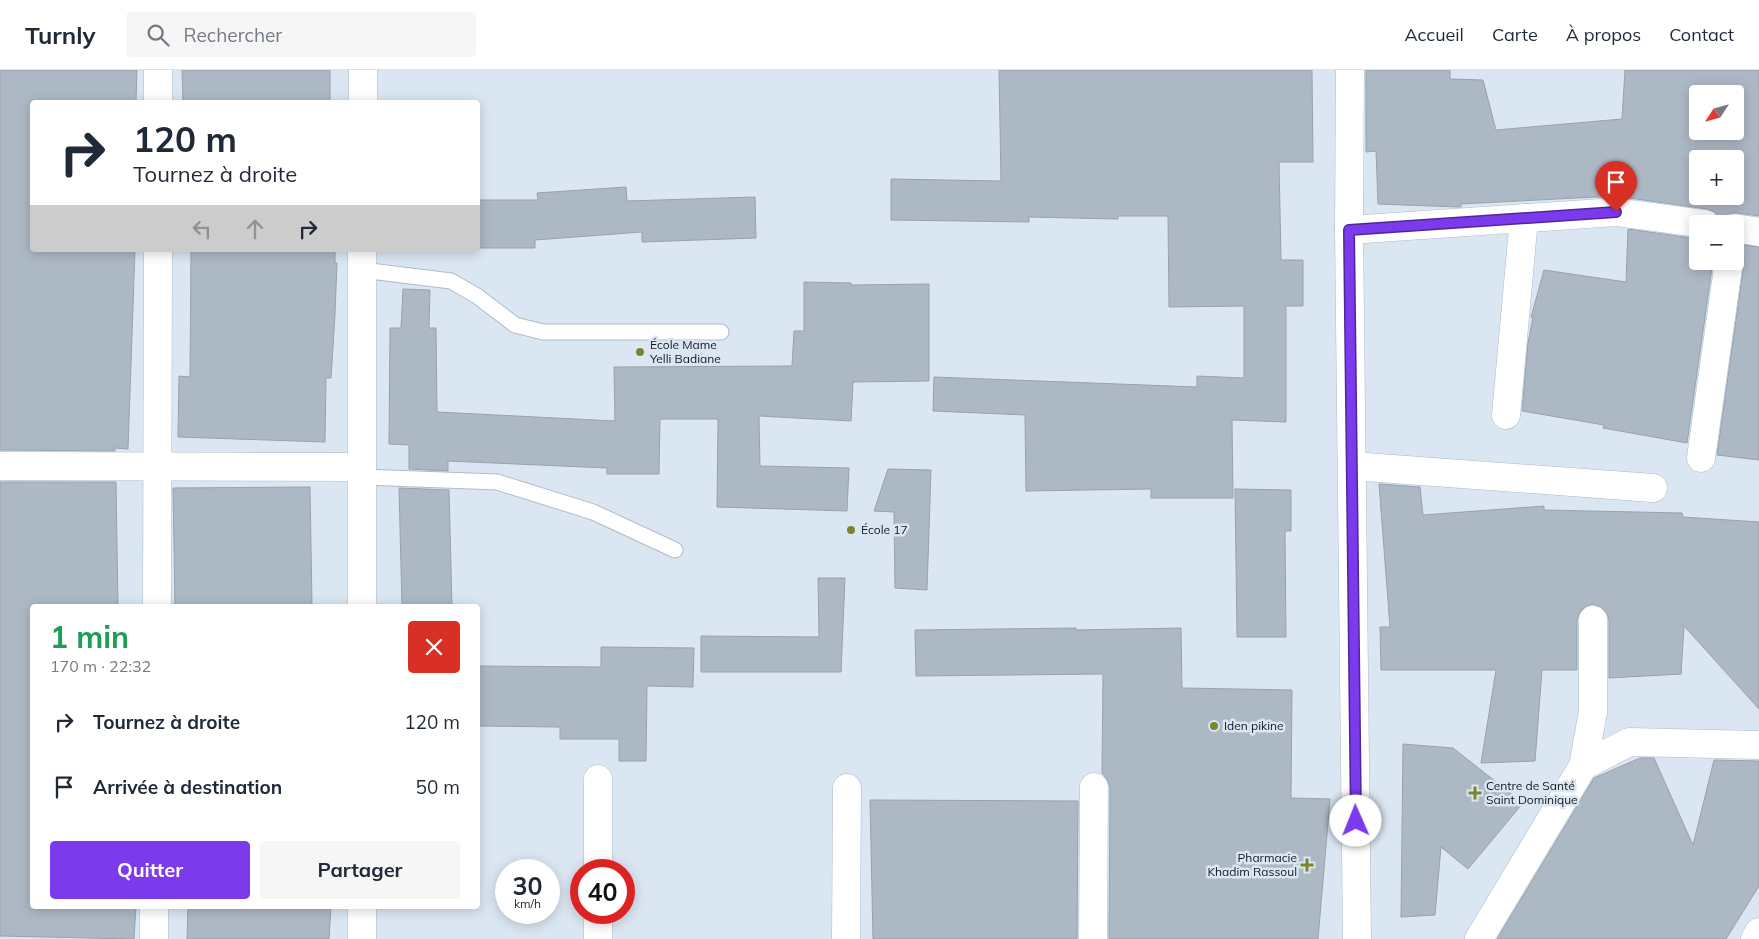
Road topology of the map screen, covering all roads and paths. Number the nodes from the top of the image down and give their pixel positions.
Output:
1 (158, 70) edge
2 (363, 70) edge
3 (1350, 70) edge
4 (158, 100) edge
5 (363, 100) edge
6 (1524, 218) junction
7 (1689, 222) edge
8 (1349, 230) junction
9 (1744, 230) edge
10 (1759, 232) edge
11 (158, 252) edge
12 (362, 260) edge
13 (1728, 270) edge
14 (721, 332) dead end
15 (1506, 415) dead end
16 (1701, 458) dead end
17 (0, 466) edge
18 (158, 466) junction
19 (1352, 466) junction
20 (362, 472) junction
21 (1653, 488) dead end
22 (675, 550) dead end
23 (157, 604) edge
24 (362, 604) edge
25 (1592, 620) dead end
26 (1759, 746) edge
27 (1584, 766) junction
28 (598, 779) dead end
29 (1094, 787) dead end
30 (847, 788) dead end
31 (598, 859) edge
32 (154, 909) edge
33 (362, 909) edge
34 (598, 924) edge
35 (1759, 932) edge
36 (154, 939) edge
37 (362, 939) edge
38 (598, 939) edge
39 (846, 939) edge
40 (1093, 939) edge
41 (1357, 939) edge
42 (1479, 939) edge
43 (1755, 939) edge

1 - 4 street
2 - 5 street
3 - 8 street
6 - 7 street
6 - 8 street
6 - 15 street
8 - 19 street
9 - 10 street
11 - 18 street
12 - 14 lane
12 - 20 street
13 - 16 street
17 - 18 street
18 - 20 street
18 - 23 street
19 - 21 street
19 - 41 street
20 - 22 lane
20 - 24 street
25 - 27 street
26 - 27 street
27 - 42 street
28 - 31 street
29 - 40 street
30 - 39 street
32 - 36 street
33 - 37 street
34 - 38 street
35 - 43 street

